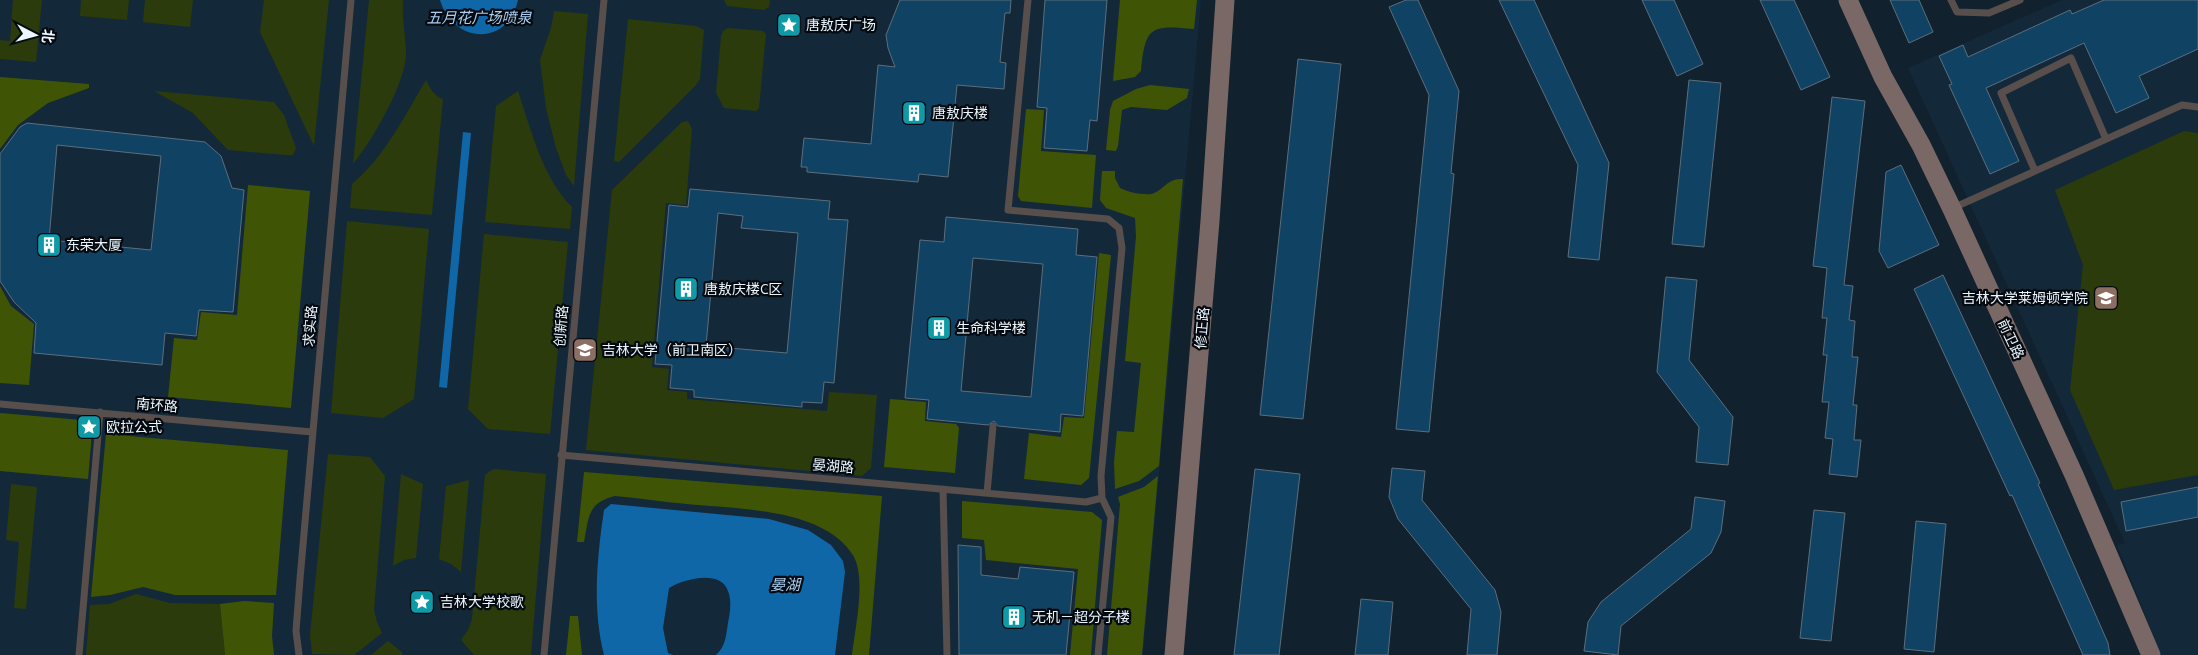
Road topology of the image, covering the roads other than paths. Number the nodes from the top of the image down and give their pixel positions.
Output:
1 (351, 0) edge
2 (604, 0) edge
3 (1028, 0) edge
4 (1225, 0) edge
5 (1848, 0) edge
6 (1951, 0) edge
7 (2020, 0) edge
8 (2198, 107) edge
9 (2106, 139) junction
10 (2035, 171) junction
11 (1952, 209) junction
12 (0, 404) edge
13 (100, 412) junction
14 (993, 426) dead end
15 (312, 432) junction
16 (561, 455) junction
17 (943, 489) junction
18 (987, 493) junction
19 (1102, 498) junction
20 (79, 655) edge
21 (298, 655) edge
22 (544, 655) edge
23 (947, 655) edge
24 (1098, 655) edge
25 (1174, 655) edge
26 (2151, 655) edge

1 - 15 lane, 求实路
2 - 16 lane, 创新路
3 - 19 lane
4 - 25 street, 修正路
5 - 11 street, 前卫路
6 - 7 lane
8 - 9 lane
9 - 10 lane
9 - 10 lane
10 - 11 lane
11 - 26 street, 前卫路
12 - 13 lane, 南环路
13 - 15 lane, 南环路
13 - 20 lane
14 - 18 lane
15 - 21 lane, 求实路
16 - 17 lane, 晏湖路
16 - 22 lane, 创新路
17 - 18 lane, 晏湖路
17 - 23 lane
18 - 19 lane, 晏湖路
19 - 24 lane

